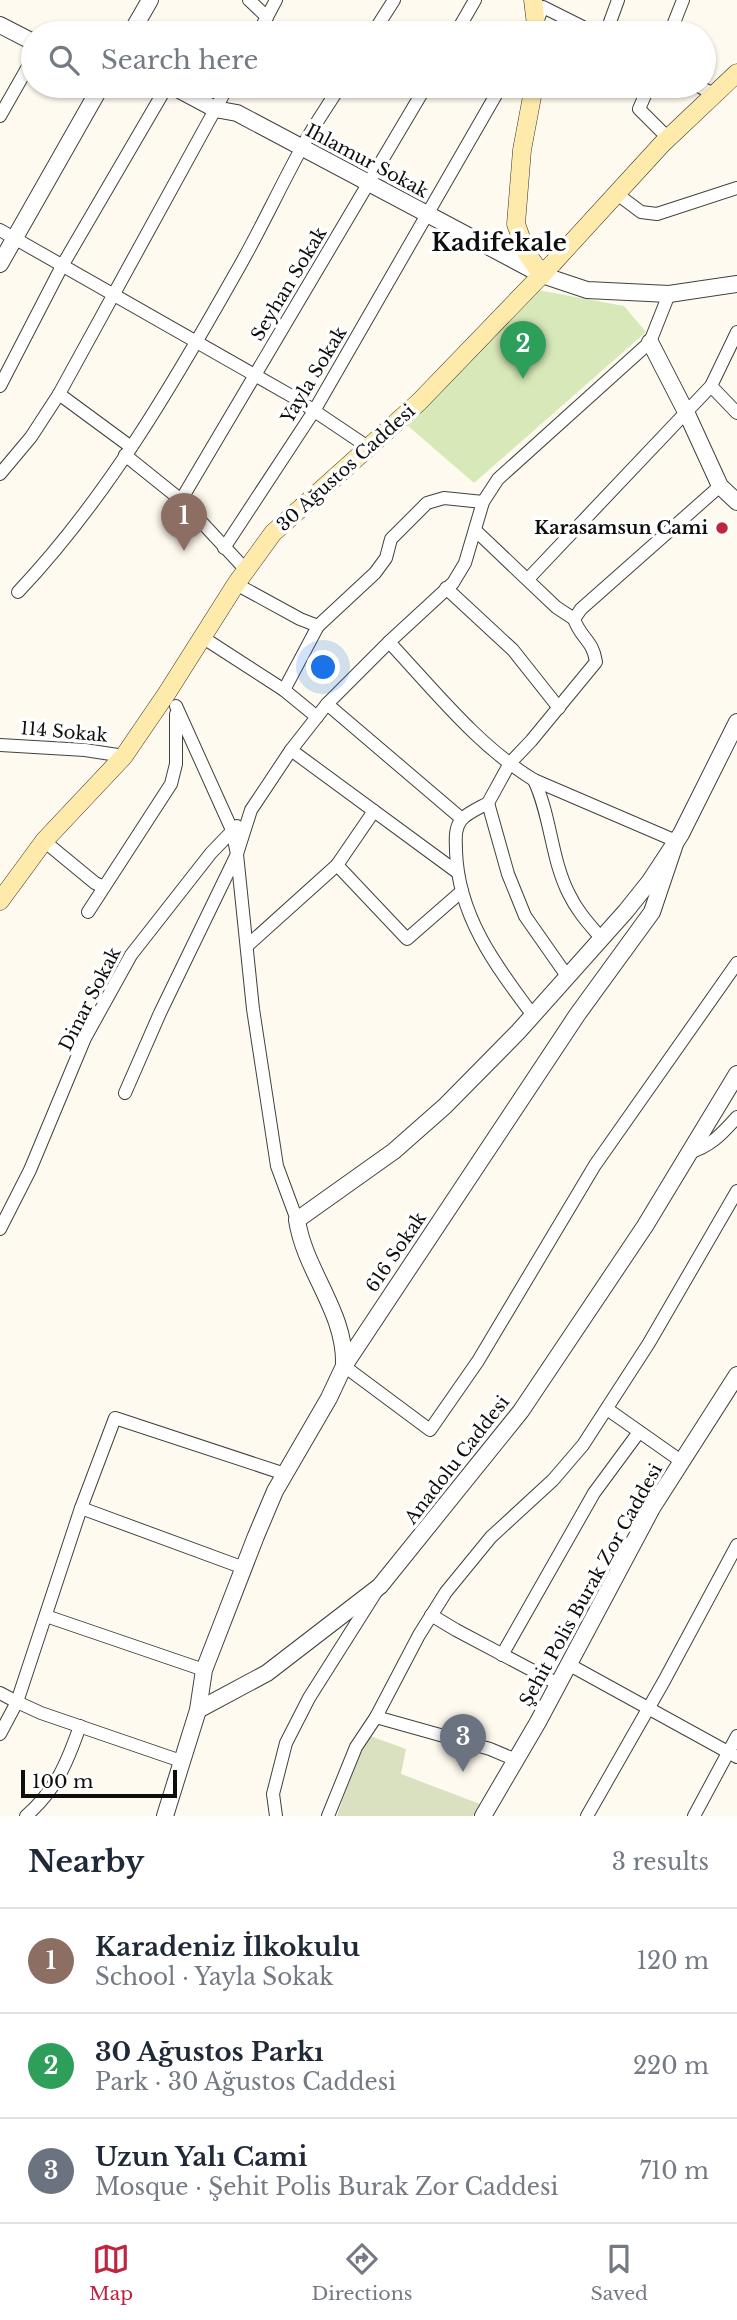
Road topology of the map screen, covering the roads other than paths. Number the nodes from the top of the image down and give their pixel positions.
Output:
1 (150, 0) edge
2 (249, 0) edge
3 (276, 0) edge
4 (394, 0) edge
5 (475, 0) edge
6 (618, 0) edge
7 (683, 0) edge
8 (541, 2) edge
9 (267, 17) junction
10 (138, 21) edge
11 (265, 21) edge
12 (381, 21) edge
13 (463, 21) edge
14 (537, 21) edge
15 (575, 21) edge
16 (610, 21) edge
17 (675, 21) edge
18 (0, 25) edge
19 (21, 36) edge
20 (735, 77) edge
21 (21, 79) edge
22 (716, 86) edge
23 (94, 98) edge
24 (160, 98) edge
25 (194, 98) edge
26 (221, 98) edge
27 (333, 98) edge
28 (419, 98) edge
29 (494, 98) edge
30 (532, 98) edge
31 (644, 98) edge
32 (700, 98) edge
33 (215, 109) junction
34 (0, 116) edge
35 (668, 138) junction
36 (302, 148) junction
37 (369, 184) junction
38 (737, 188) edge
39 (617, 194) junction
40 (428, 215) junction
41 (0, 230) edge
42 (15, 239) junction
43 (0, 264) edge
44 (62, 266) junction
45 (542, 275) junction
46 (737, 284) edge
47 (669, 294) junction
48 (114, 295) junction
49 (737, 332) edge
50 (196, 341) junction
51 (650, 342) junction
52 (255, 375) junction
53 (0, 386) edge
54 (711, 386) junction
55 (59, 394) junction
56 (314, 411) junction
57 (737, 412) edge
58 (687, 414) junction
59 (368, 447) junction
60 (128, 451) junction
61 (0, 474) edge
62 (720, 486) junction
63 (181, 500) junction
64 (483, 502) junction
65 (737, 502) edge
66 (475, 530) junction
67 (224, 548) junction
68 (241, 577) junction
69 (528, 579) junction
70 (446, 588) junction
71 (18, 592) dead end
72 (574, 619) junction
73 (318, 626) junction
74 (202, 637) junction
75 (390, 642) junction
76 (284, 690) junction
77 (171, 699) junction
78 (327, 704) junction
79 (559, 708) junction
80 (317, 717) junction
81 (737, 722) edge
82 (0, 745) edge
83 (291, 750) junction
84 (124, 756) junction
85 (510, 763) junction
86 (534, 780) junction
87 (488, 803) junction
88 (251, 810) junction
89 (374, 811) junction
90 (462, 819) junction
91 (232, 831) junction
92 (44, 841) junction
93 (676, 841) junction
94 (237, 854) junction
95 (337, 865) junction
96 (457, 872) junction
97 (104, 887) junction
98 (462, 891) junction
99 (0, 901) edge
100 (88, 912) dead end
101 (601, 938) junction
102 (247, 946) junction
103 (737, 963) edge
104 (567, 976) junction
105 (532, 1014) junction
106 (737, 1074) edge
107 (125, 1093) dead end
108 (737, 1117) edge
109 (688, 1153) junction
110 (737, 1191) edge
111 (297, 1220) junction
112 (0, 1229) edge
113 (344, 1366) junction
114 (737, 1375) edge
115 (607, 1409) junction
116 (639, 1432) junction
117 (681, 1461) junction
118 (285, 1474) junction
119 (81, 1508) junction
120 (737, 1545) edge
121 (244, 1568) junction
122 (380, 1586) junction
123 (432, 1615) junction
124 (46, 1616) junction
125 (502, 1655) junction
126 (568, 1664) junction
127 (204, 1670) junction
128 (558, 1684) junction
129 (0, 1693) edge
130 (17, 1702) junction
131 (648, 1707) junction
132 (198, 1710) junction
133 (376, 1717) junction
134 (80, 1726) junction
135 (0, 1734) edge
136 (737, 1736) edge
137 (732, 1755) edge
138 (516, 1760) junction
139 (181, 1761) junction
140 (26, 1816) edge
141 (165, 1816) edge
142 (276, 1816) edge
143 (328, 1816) edge
144 (483, 1816) edge
145 (587, 1816) edge
146 (694, 1816) edge

1 - 10 street
2 - 9 street
3 - 9 street
4 - 12 street
5 - 13 street
6 - 16 street
7 - 17 street
8 - 14 main road
8 - 15 street
9 - 11 street
18 - 19 street
20 - 22 main road, 30 Ağustos Caddesi
21 - 34 street
23 - 42 street
24 - 44 street
25 - 33 street, Ihlamur Sokak
26 - 33 street
27 - 36 street
28 - 37 street, Seyhan Sokak
29 - 40 street, Yayla Sokak
30 - 45 main road
31 - 35 street
32 - 35 main road, 30 Ağustos Caddesi
33 - 36 street, Ihlamur Sokak
33 - 48 street
35 - 39 main road, 30 Ağustos Caddesi
36 - 37 street, Ihlamur Sokak
36 - 50 street
37 - 40 street, Ihlamur Sokak
37 - 52 street, Seyhan Sokak
38 - 39 street
39 - 45 main road, 30 Ağustos Caddesi
40 - 45 street, Ihlamur Sokak
40 - 56 street, Yayla Sokak
41 - 42 street
42 - 43 street
42 - 44 street
44 - 48 street
44 - 53 street
45 - 47 street, Ihlamur Sokak
45 - 59 main road, 30 Ağustos Caddesi
46 - 47 street, Ihlamur Sokak
47 - 51 street
48 - 50 street
48 - 55 street
49 - 54 street
50 - 52 street
50 - 60 street
51 - 58 street
51 - 64 street
52 - 56 street
52 - 63 street, Seyhan Sokak
54 - 57 street
54 - 58 street
55 - 60 street
55 - 61 street
56 - 59 street
56 - 67 street, Yayla Sokak
58 - 62 street
58 - 69 street
59 - 68 main road, 30 Ağustos Caddesi
60 - 63 street
60 - 71 street
62 - 65 street
62 - 72 street
63 - 67 street
64 - 66 street
64 - 73 street
66 - 69 street
66 - 70 street
67 - 68 street
68 - 73 street
68 - 74 main road, 30 Ağustos Caddesi
69 - 72 street
70 - 75 street
70 - 79 street
72 - 79 street
73 - 76 street
74 - 76 street
74 - 77 main road, 30 Ağustos Caddesi
75 - 78 street
75 - 85 street
76 - 80 street
77 - 84 main road, 30 Ağustos Caddesi
77 - 91 street
77 - 97 street
78 - 80 street
78 - 90 street
79 - 85 street
80 - 83 street
81 - 93 street
82 - 84 street, 114 Sokak
83 - 88 street
83 - 89 street
84 - 92 main road, 30 Ağustos Caddesi
85 - 86 street
85 - 87 street
86 - 93 street
86 - 101 street
87 - 90 street
87 - 104 street
88 - 91 street, Dinar Sokak
88 - 94 street
89 - 95 street
89 - 96 street
90 - 96 street
91 - 94 street
91 - 112 street, Dinar Sokak
92 - 97 street
92 - 99 main road, 30 Ağustos Caddesi
93 - 101 street
93 - 113 street, 616 Sokak
94 - 102 street
94 - 107 street
95 - 98 street
95 - 102 street
96 - 98 street
97 - 100 street
98 - 105 street
101 - 104 street
102 - 111 street
103 - 113 street
104 - 105 street
105 - 111 street
106 - 109 street, Anadolu Caddesi
108 - 109 street
109 - 122 street, Anadolu Caddesi
110 - 115 street
111 - 113 street
113 - 118 street, 616 Sokak
114 - 117 street, Şehit Polis Burak Zor Caddesi
115 - 116 street
115 - 123 street
116 - 117 street
116 - 125 street
117 - 126 street, Şehit Polis Burak Zor Caddesi
118 - 119 street
118 - 121 street, 616 Sokak
119 - 121 street
119 - 124 street
120 - 131 street
121 - 127 street, 616 Sokak
122 - 132 street, Anadolu Caddesi
122 - 142 street
123 - 125 street
123 - 133 street
124 - 127 street
124 - 130 street
125 - 128 street
126 - 128 street, Şehit Polis Burak Zor Caddesi
126 - 131 street
127 - 132 street, 616 Sokak
128 - 138 street, Şehit Polis Burak Zor Caddesi
129 - 130 street
130 - 134 street
130 - 135 street
131 - 137 street
131 - 145 street
132 - 139 street
133 - 138 street
133 - 143 street
134 - 139 street
134 - 140 street
136 - 137 street
137 - 146 street
138 - 144 street, Şehit Polis Burak Zor Caddesi
139 - 141 street

